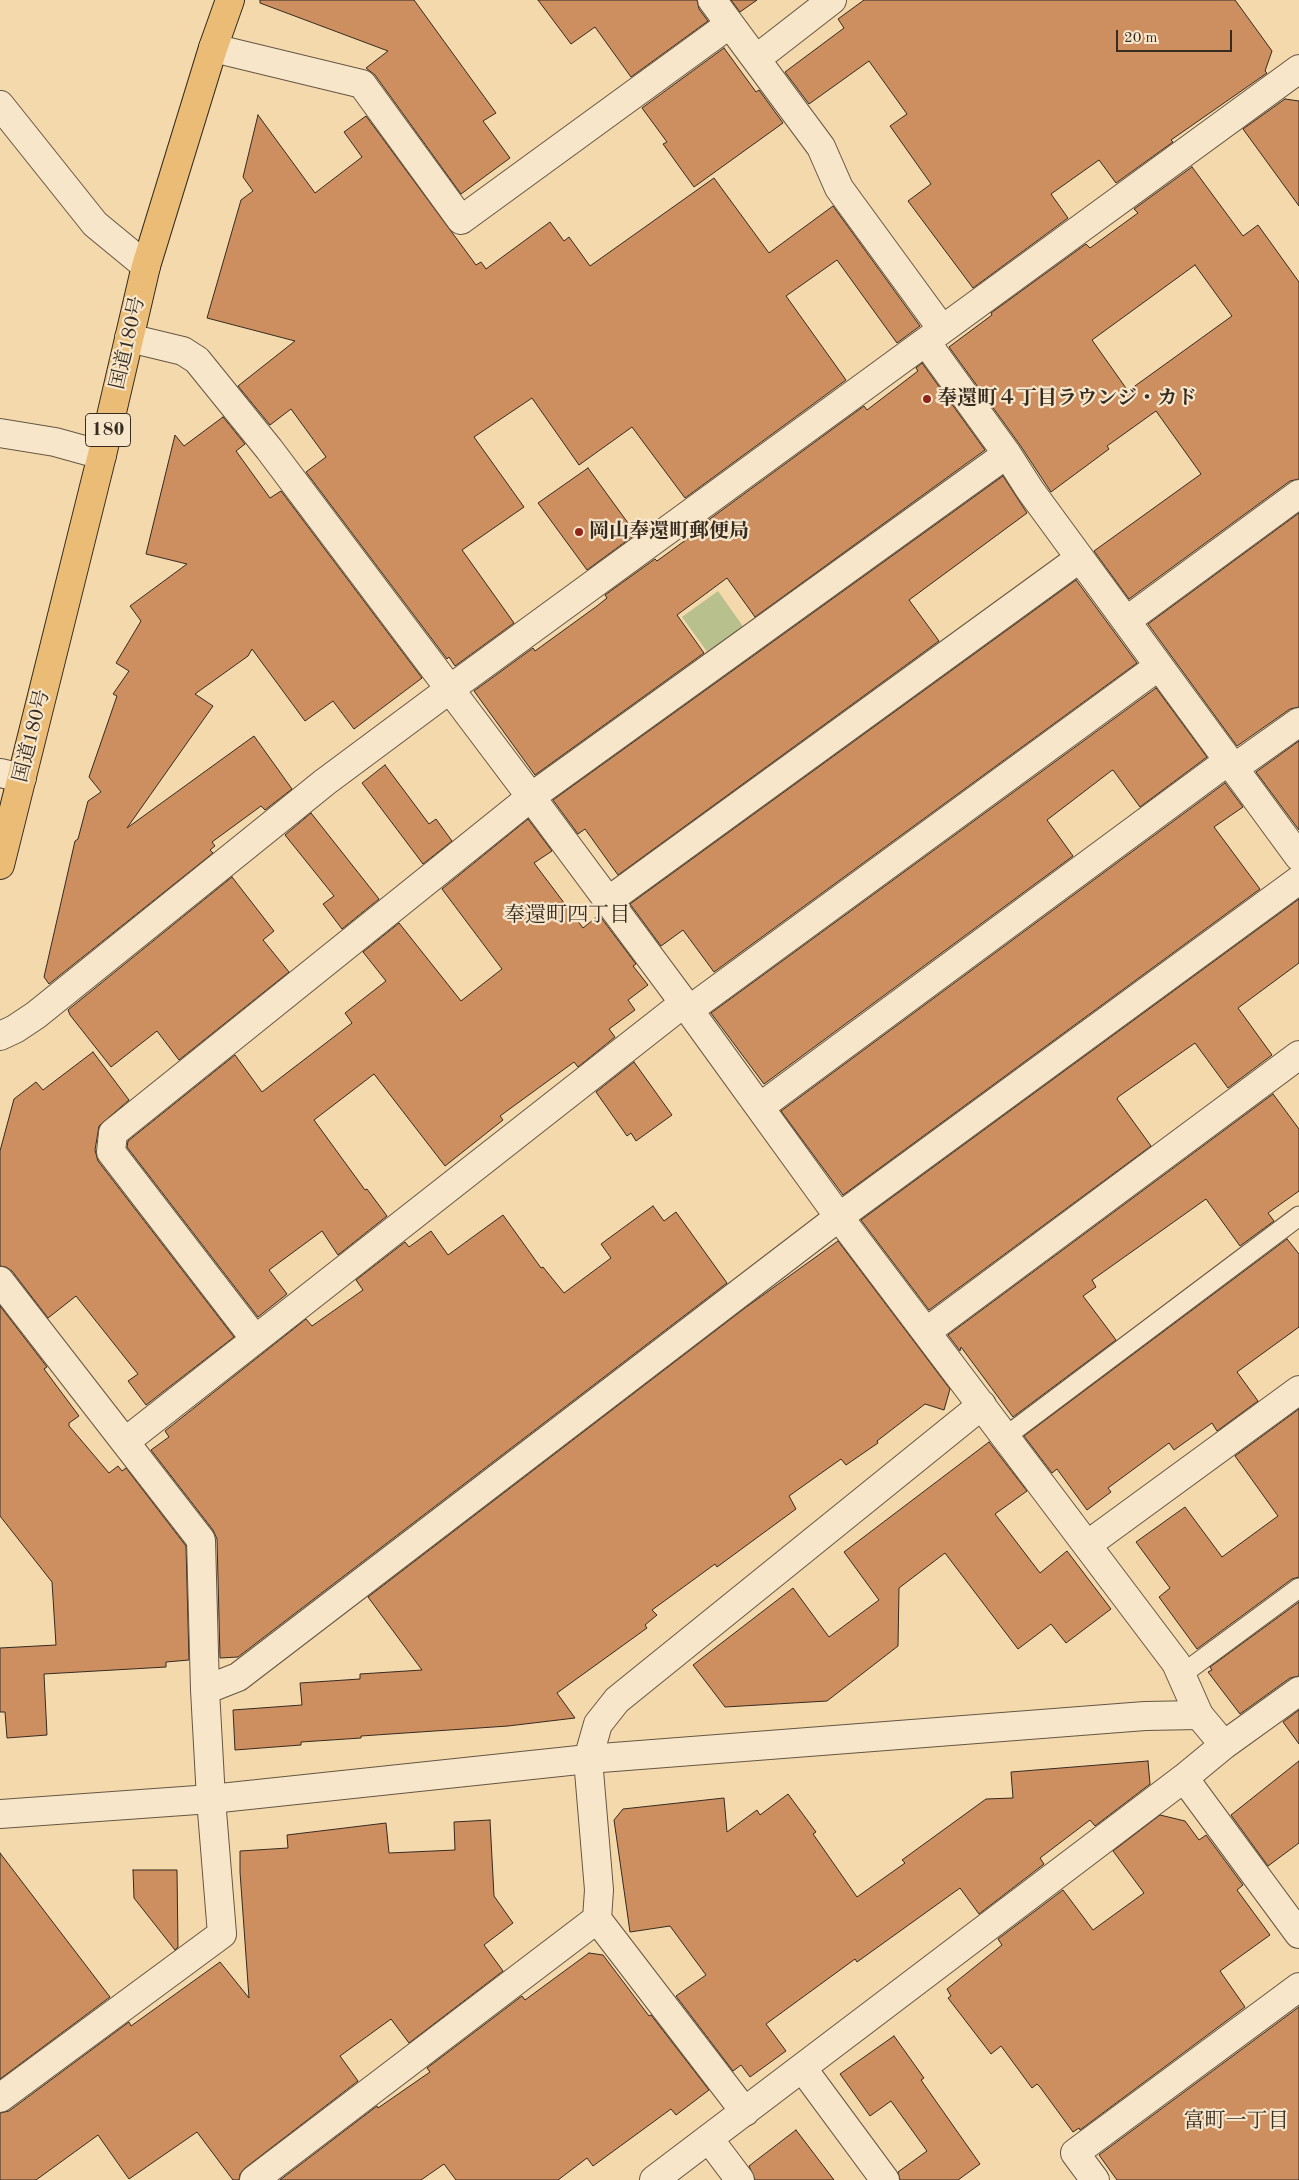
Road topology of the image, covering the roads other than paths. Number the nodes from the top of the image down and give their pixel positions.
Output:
1 (230, 0) edge
2 (712, 0) edge
3 (832, 0) edge
4 (730, 24) junction
5 (212, 48) junction
6 (756, 59) junction
7 (1299, 69) edge
8 (0, 105) edge
9 (146, 266) junction
10 (934, 336) junction
11 (129, 338) junction
12 (0, 433) edge
13 (1007, 454) junction
14 (102, 455) junction
15 (1299, 494) edge
16 (1080, 558) junction
17 (1126, 621) junction
18 (1159, 666) junction
19 (450, 689) junction
20 (1299, 722) edge
21 (1231, 764) junction
22 (11, 775) edge
23 (531, 797) junction
24 (1299, 857) edge
25 (0, 865) edge
26 (1299, 880) edge
27 (608, 900) junction
28 (687, 1006) junction
29 (0, 1036) edge
30 (1299, 1055) edge
31 (760, 1107) junction
32 (1299, 1216) edge
33 (839, 1217) junction
34 (0, 1281) edge
35 (926, 1332) junction
36 (255, 1339) junction
37 (1299, 1390) edge
38 (982, 1405) junction
39 (1005, 1437) junction
40 (126, 1441) junction
41 (1087, 1545) junction
42 (1299, 1588) edge
43 (1181, 1675) junction
44 (205, 1690) junction
45 (1299, 1691) edge
46 (1199, 1715) junction
47 (1224, 1745) junction
48 (588, 1759) junction
49 (1184, 1778) junction
50 (211, 1799) junction
51 (0, 1814) edge
52 (597, 1919) junction
53 (1299, 1934) edge
54 (1299, 1987) edge
55 (802, 2069) junction
56 (0, 2098) edge
57 (745, 2112) junction
58 (709, 2139) junction
59 (254, 2180) edge
60 (654, 2180) edge
61 (740, 2180) edge
62 (885, 2180) edge
63 (1095, 2180) edge

1 - 5 highway, 国道180号 / 180
2 - 4 street
3 - 6 street
4 - 5 street
4 - 6 street
5 - 9 highway, 国道180号 / 180
6 - 10 street
7 - 10 street
8 - 9 street
9 - 11 highway, 国道180号 / 180
10 - 13 street
10 - 19 street
11 - 14 highway, 国道180号 / 180
11 - 19 street
12 - 14 street
13 - 16 street
13 - 23 street
14 - 22 highway, 国道180号 / 180
15 - 17 street
16 - 17 street
16 - 27 street
17 - 18 street
18 - 21 street
18 - 28 street
19 - 23 street
19 - 29 street
20 - 21 street
21 - 24 street
21 - 31 street
22 - 25 highway, 国道180号 / 180
23 - 27 street
23 - 36 street
26 - 33 street
27 - 28 street
28 - 31 street
28 - 36 street
30 - 35 street
31 - 33 street
32 - 39 lane
33 - 35 street
33 - 44 street
34 - 40 street
35 - 38 street
36 - 40 street
37 - 41 street
38 - 39 street
38 - 48 street
39 - 41 street
40 - 44 street
41 - 43 street
42 - 43 lane
43 - 46 street
44 - 50 street
45 - 47 street
46 - 47 street
46 - 48 street
47 - 49 street
48 - 50 street
48 - 52 street
49 - 53 street
49 - 55 street
50 - 51 street
50 - 56 street
52 - 57 street
52 - 59 street
54 - 63 street
55 - 57 street
55 - 62 street
57 - 58 street
58 - 60 street
58 - 61 street

